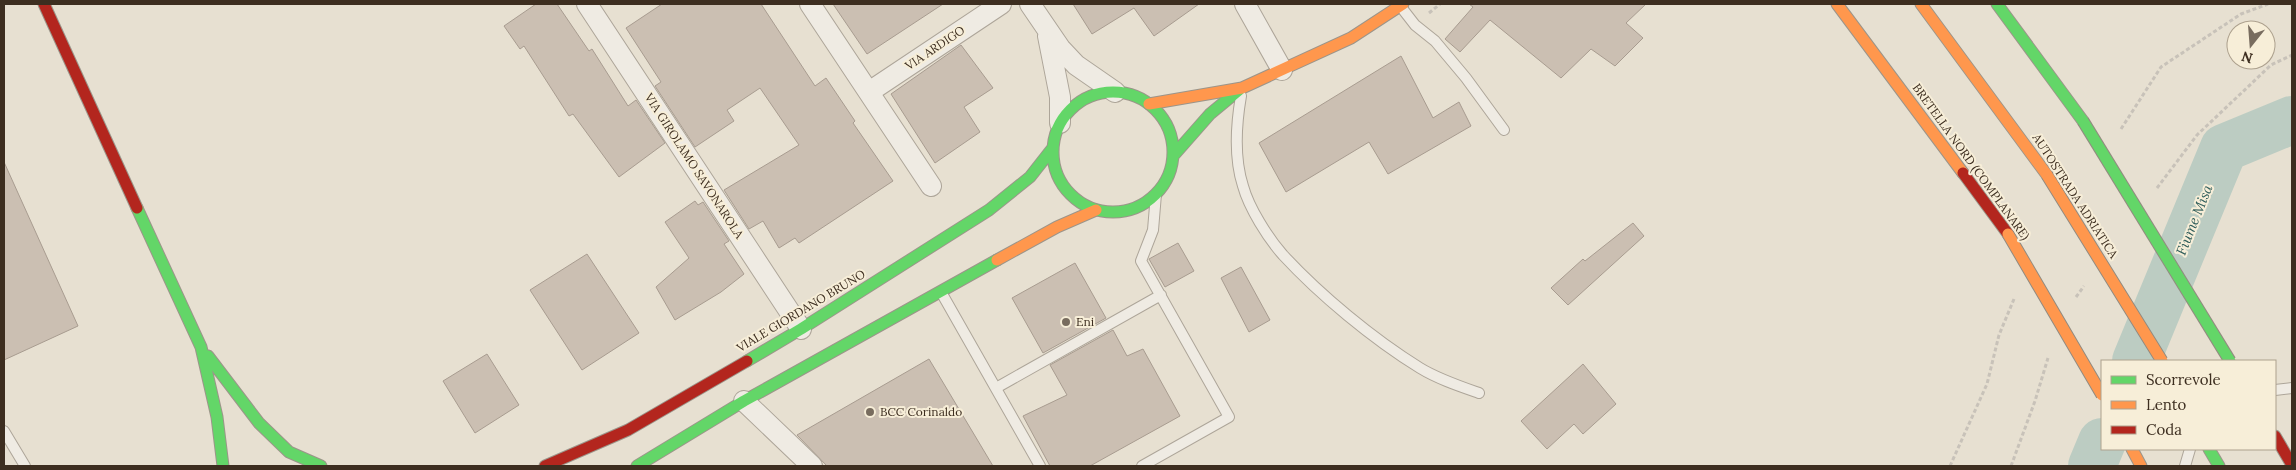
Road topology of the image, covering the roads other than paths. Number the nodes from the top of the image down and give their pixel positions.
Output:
1 (44, 4) edge
2 (810, 4) edge
3 (1001, 4) edge
4 (1030, 4) edge
5 (1245, 4) edge
6 (1838, 4) edge
7 (1921, 4) edge
8 (1997, 4) edge
9 (1402, 5) edge
10 (594, 6) edge
11 (1046, 27) junction
12 (1282, 70) junction
13 (1242, 88) junction
14 (868, 92) junction
15 (1114, 92) junction
16 (1148, 104) junction
17 (1060, 123) junction
18 (1504, 130) dead end
19 (1052, 149) junction
20 (1173, 156) junction
21 (931, 186) dead end
22 (1156, 194) junction
23 (1096, 210) junction
24 (941, 292) junction
25 (1161, 295) junction
26 (801, 328) junction
27 (201, 347) junction
28 (2161, 360) edge
29 (2229, 360) edge
30 (996, 388) junction
31 (2292, 388) edge
32 (2276, 390) edge
33 (2101, 393) edge
34 (1479, 394) dead end
35 (744, 401) junction
36 (4, 431) edge
37 (2276, 438) edge
38 (2133, 450) edge
39 (2190, 450) edge
40 (2211, 450) edge
41 (2292, 464) edge
42 (25, 466) edge
43 (223, 466) edge
44 (321, 466) edge
45 (544, 466) edge
46 (637, 466) edge
47 (812, 466) edge
48 (1040, 466) edge
49 (1142, 466) edge
50 (2141, 466) edge
51 (2185, 466) edge
52 (2219, 466) edge

1 - 27 main road
2 - 14 street
3 - 14 street, VIA ARDIGO
4 - 11 street
5 - 12 street
6 - 33 main road, BRETELLA NORD (COMPLANARE), bridge
7 - 28 main road, AUTOSTRADA ADRIATICA, bridge
8 - 29 main road, bridge
9 - 12 main road
9 - 18 lane
10 - 26 street, VIA GIROLAMO SAVONAROLA
11 - 15 street
11 - 17 street
12 - 13 main road
13 - 16 main road
13 - 20 main road
13 - 34 lane
14 - 21 street
15 - 16 main road
15 - 17 main road
16 - 20 main road
17 - 19 main road
19 - 23 main road
19 - 26 main road, VIALE GIORDANO BRUNO
20 - 22 main road
22 - 23 main road
22 - 25 lane
23 - 24 main road
24 - 30 lane
24 - 35 main road
25 - 30 lane
25 - 49 lane
26 - 45 main road, VIALE GIORDANO BRUNO
27 - 43 main road
27 - 44 main road
30 - 48 lane
31 - 32 lane
35 - 46 main road
35 - 47 street
36 - 42 lane
37 - 41 main road
38 - 50 main road
39 - 51 lane
40 - 52 main road

